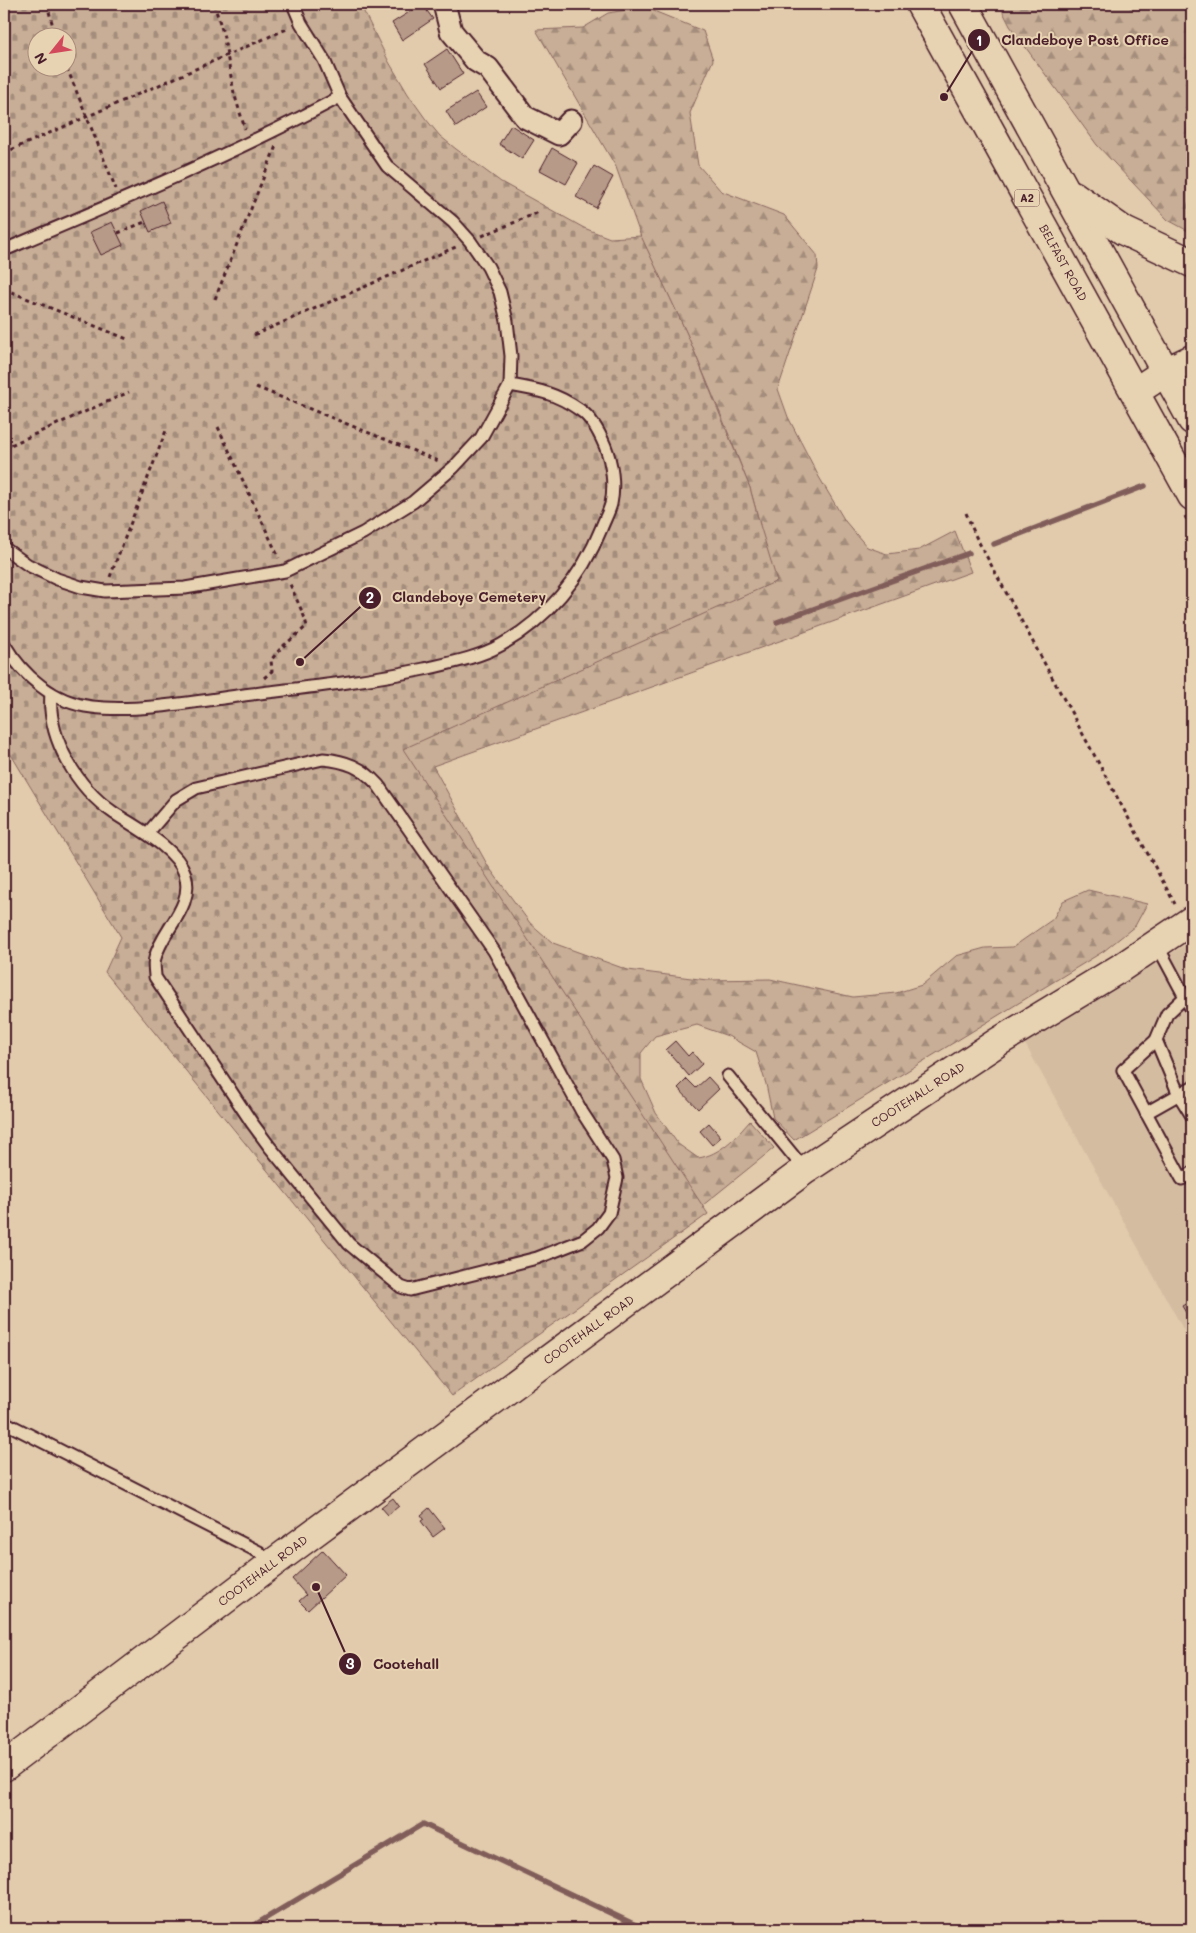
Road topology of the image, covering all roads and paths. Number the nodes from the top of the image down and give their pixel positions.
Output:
1 (46, 4) edge
2 (214, 4) edge
3 (293, 4) edge
4 (444, 4) edge
5 (920, 4) edge
6 (963, 4) edge
7 (301, 23) junction
8 (53, 28) edge
9 (228, 54) junction
10 (71, 78) edge
11 (340, 97) junction
12 (87, 117) junction
13 (571, 121) dead end
14 (283, 127) junction
15 (249, 144) junction
16 (4, 153) edge
17 (1065, 190) junction
18 (120, 201) junction
19 (538, 212) dead end
20 (145, 222) dead end
21 (118, 233) dead end
22 (470, 241) junction
23 (4, 250) edge
24 (1192, 263) edge
25 (4, 289) edge
26 (215, 299) dead end
27 (254, 335) dead end
28 (127, 339) dead end
29 (1192, 359) edge
30 (1166, 372) junction
31 (510, 385) junction
32 (256, 388) dead end
33 (128, 392) dead end
34 (1135, 392) junction
35 (1192, 420) edge
36 (167, 428) dead end
37 (4, 448) edge
38 (454, 467) junction
39 (1192, 496) edge
40 (966, 513) dead end
41 (4, 548) edge
42 (105, 591) junction
43 (4, 644) edge
44 (50, 692) junction
45 (147, 834) junction
46 (1189, 922) edge
47 (1156, 943) junction
48 (1185, 997) junction
49 (1192, 1010) edge
50 (1156, 1040) junction
51 (728, 1076) dead end
52 (1192, 1087) edge
53 (1179, 1095) junction
54 (1146, 1113) junction
55 (1192, 1116) edge
56 (805, 1170) junction
57 (1192, 1173) edge
58 (4, 1422) edge
59 (273, 1562) junction
60 (4, 1767) edge

1 - 8 path
2 - 9 path
3 - 7 lane
4 - 13 street
5 - 34 main road, BELFAST ROAD / A2
6 - 17 main road
7 - 9 path
7 - 11 lane
9 - 12 path
9 - 15 path
10 - 12 path
11 - 14 lane
11 - 22 lane
12 - 16 path
12 - 18 path
14 - 15 lane
14 - 26 path
15 - 18 lane
17 - 24 main road
17 - 30 main road
18 - 23 lane
19 - 22 path
20 - 21 path
22 - 27 path
22 - 31 lane
25 - 28 path
29 - 30 main road
30 - 34 main road
30 - 35 main road
31 - 38 lane
31 - 44 lane
32 - 38 path
33 - 37 path
34 - 39 main road, BELFAST ROAD / A2
36 - 42 path
38 - 42 lane
40 - 46 path
41 - 42 lane
43 - 44 lane
44 - 45 lane
45 - 45 lane
46 - 47 main road, COOTEHALL ROAD
47 - 48 lane
47 - 56 main road, COOTEHALL ROAD
48 - 49 lane
48 - 50 lane
50 - 53 lane
50 - 54 lane
51 - 56 lane
52 - 53 lane
53 - 54 lane
53 - 55 lane
54 - 57 lane
56 - 59 main road, COOTEHALL ROAD
58 - 59 lane
59 - 60 main road, COOTEHALL ROAD

